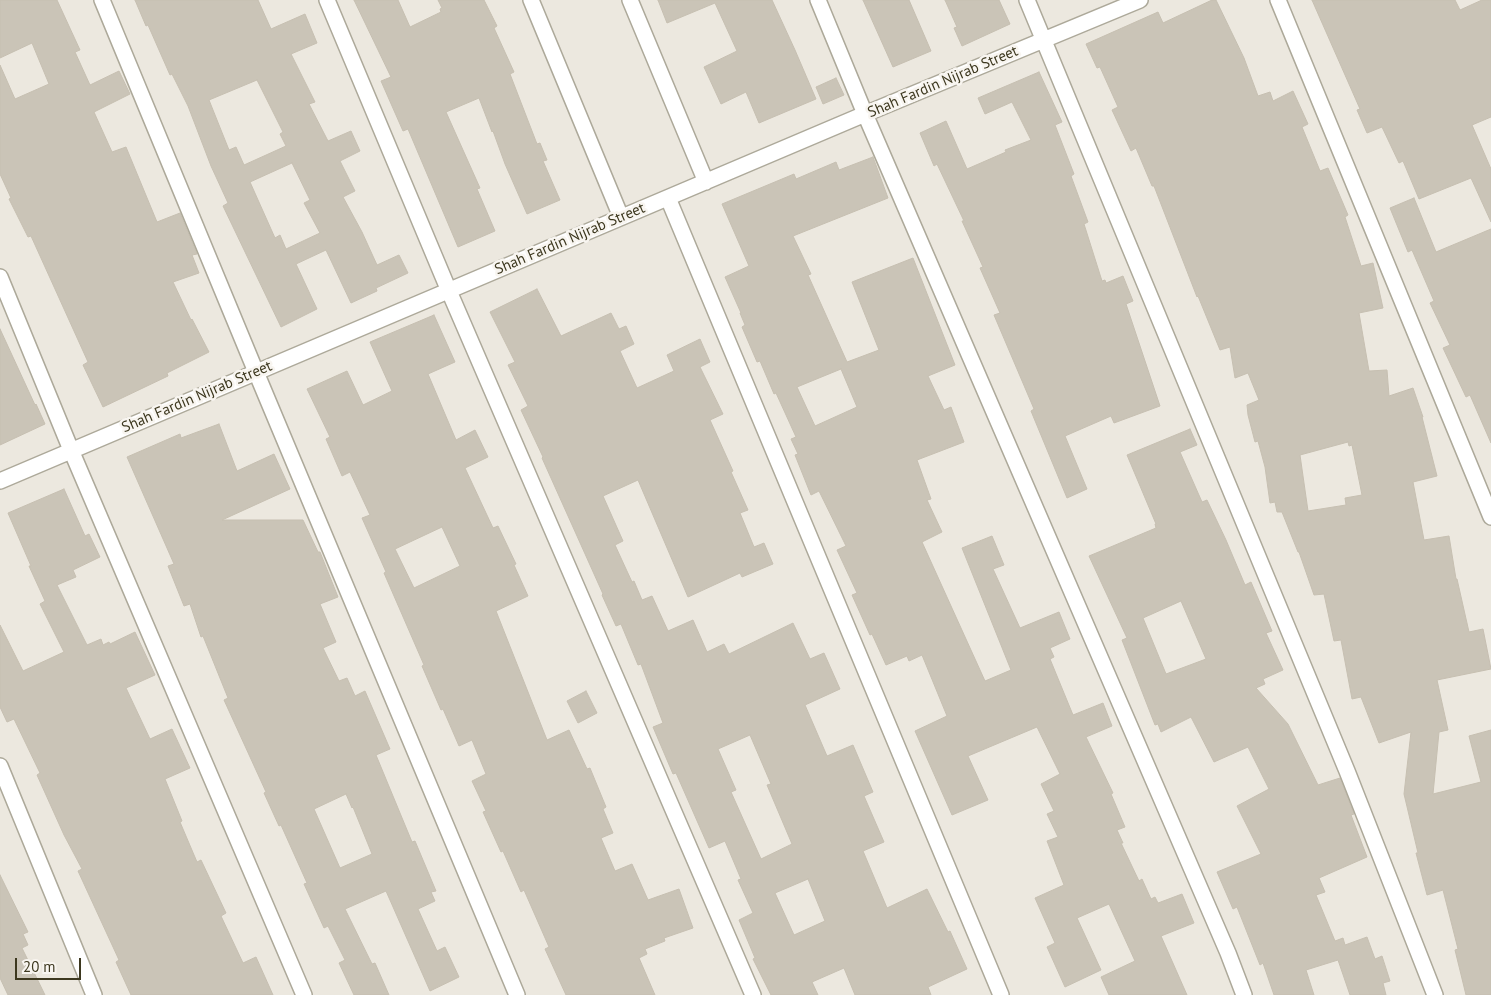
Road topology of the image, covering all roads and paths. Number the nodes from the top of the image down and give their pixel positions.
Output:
1 (102, 0) edge
2 (327, 0) edge
3 (531, 0) edge
4 (630, 0) edge
5 (818, 0) edge
6 (1027, 0) edge
7 (1140, 0) edge
8 (1278, 0) edge
9 (1044, 40) junction
10 (865, 114) junction
11 (706, 182) junction
12 (668, 198) junction
13 (622, 217) junction
14 (0, 277) edge
15 (449, 291) junction
16 (256, 372) junction
17 (71, 450) junction
18 (0, 480) edge
19 (1491, 517) edge
20 (0, 766) edge
21 (94, 995) edge
22 (304, 995) edge
23 (517, 995) edge
24 (753, 995) edge
25 (1001, 995) edge
26 (1244, 995) edge
27 (1434, 995) edge

1 - 16 street
2 - 15 street
3 - 13 street
4 - 11 street
5 - 10 street
6 - 9 street
7 - 9 street, Shah Fardin Nijrab Street
8 - 19 street
9 - 10 street, Shah Fardin Nijrab Street
9 - 27 street
10 - 11 street, Shah Fardin Nijrab Street
10 - 26 street
11 - 12 street, Shah Fardin Nijrab Street
12 - 13 street, Shah Fardin Nijrab Street
12 - 25 street
13 - 15 street, Shah Fardin Nijrab Street
14 - 17 street
15 - 16 street, Shah Fardin Nijrab Street
15 - 24 street
16 - 17 street, Shah Fardin Nijrab Street
16 - 23 street
17 - 18 street, Shah Fardin Nijrab Street
17 - 22 street
20 - 21 street

